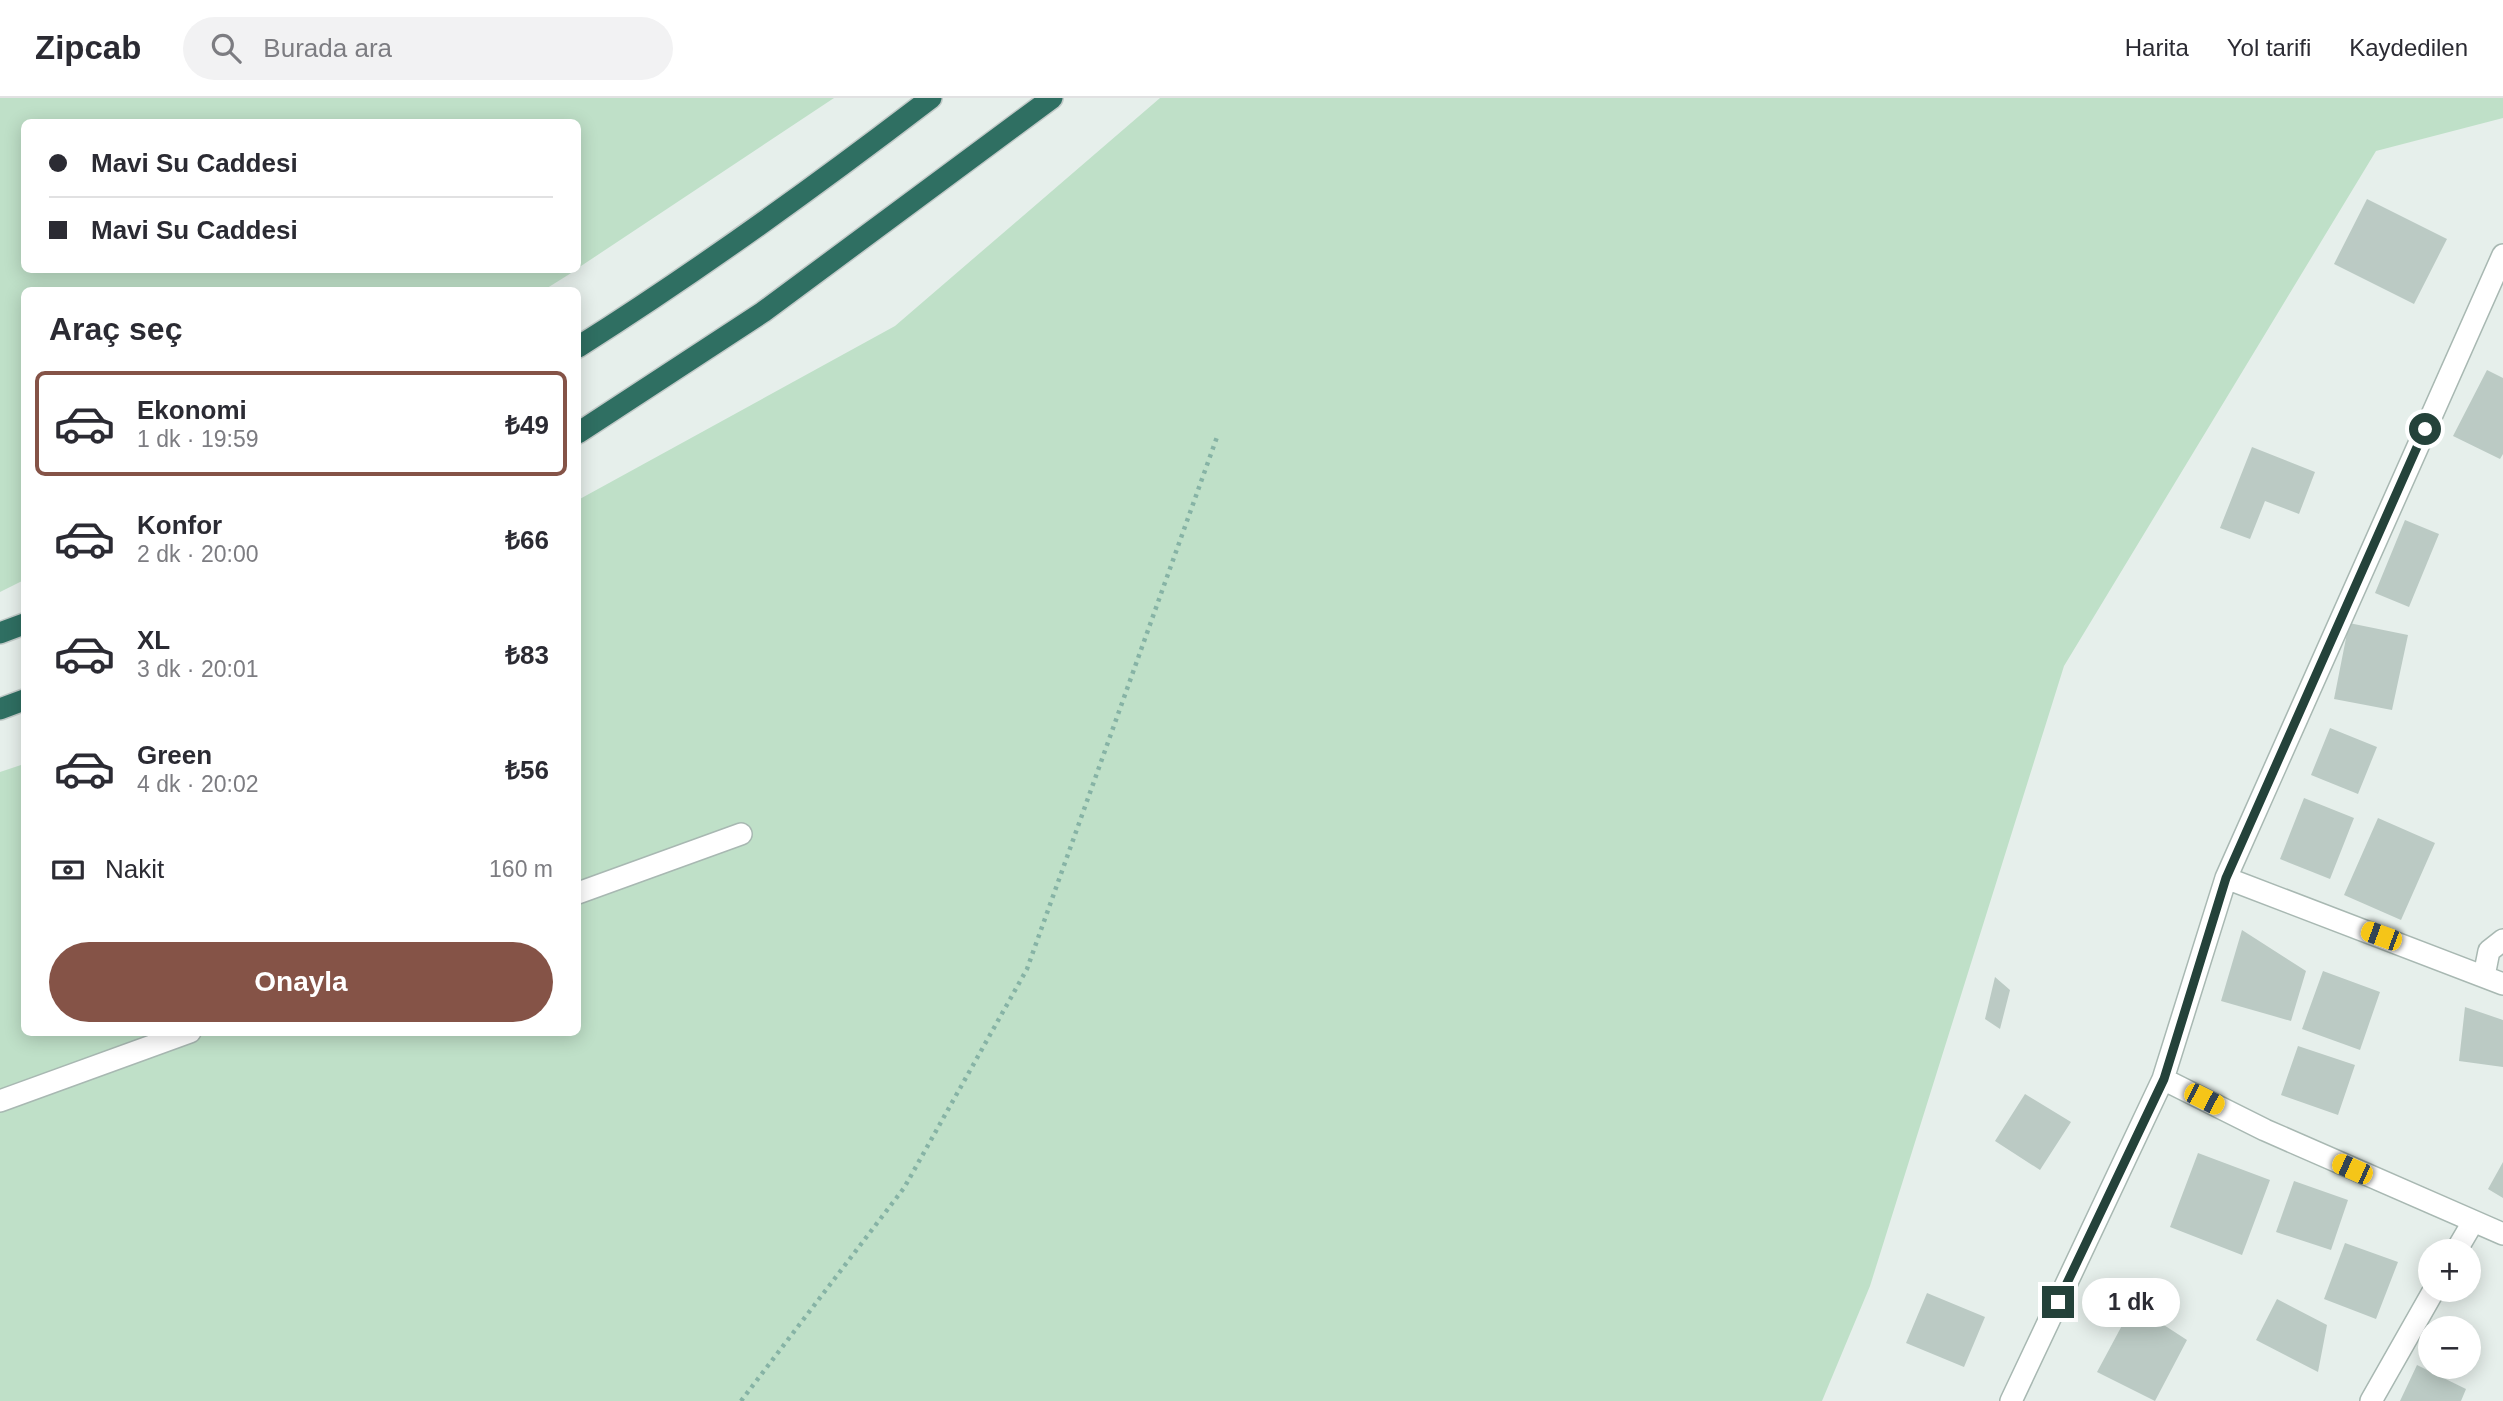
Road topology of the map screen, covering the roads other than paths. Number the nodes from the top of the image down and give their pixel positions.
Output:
1 (931, 98) edge
2 (1052, 98) edge
3 (2503, 255) edge
4 (581, 345) edge
5 (581, 431) edge
6 (21, 625) edge
7 (0, 634) edge
8 (21, 701) edge
9 (0, 709) edge
10 (741, 834) dead end
11 (2226, 878) junction
12 (581, 892) edge
13 (2503, 940) edge
14 (2494, 980) edge
15 (179, 1036) edge
16 (2164, 1079) junction
17 (0, 1101) edge
18 (2473, 1222) junction
19 (2503, 1234) edge
20 (2463, 1239) edge
21 (2427, 1302) edge
22 (2011, 1401) edge
23 (2371, 1401) edge

1 - 4 highway
2 - 5 highway
3 - 11 street
6 - 7 highway
8 - 9 highway
10 - 12 street
11 - 14 street
11 - 16 street
13 - 14 street
15 - 17 street
16 - 18 street
16 - 22 street
18 - 19 street
18 - 20 street
21 - 23 street

